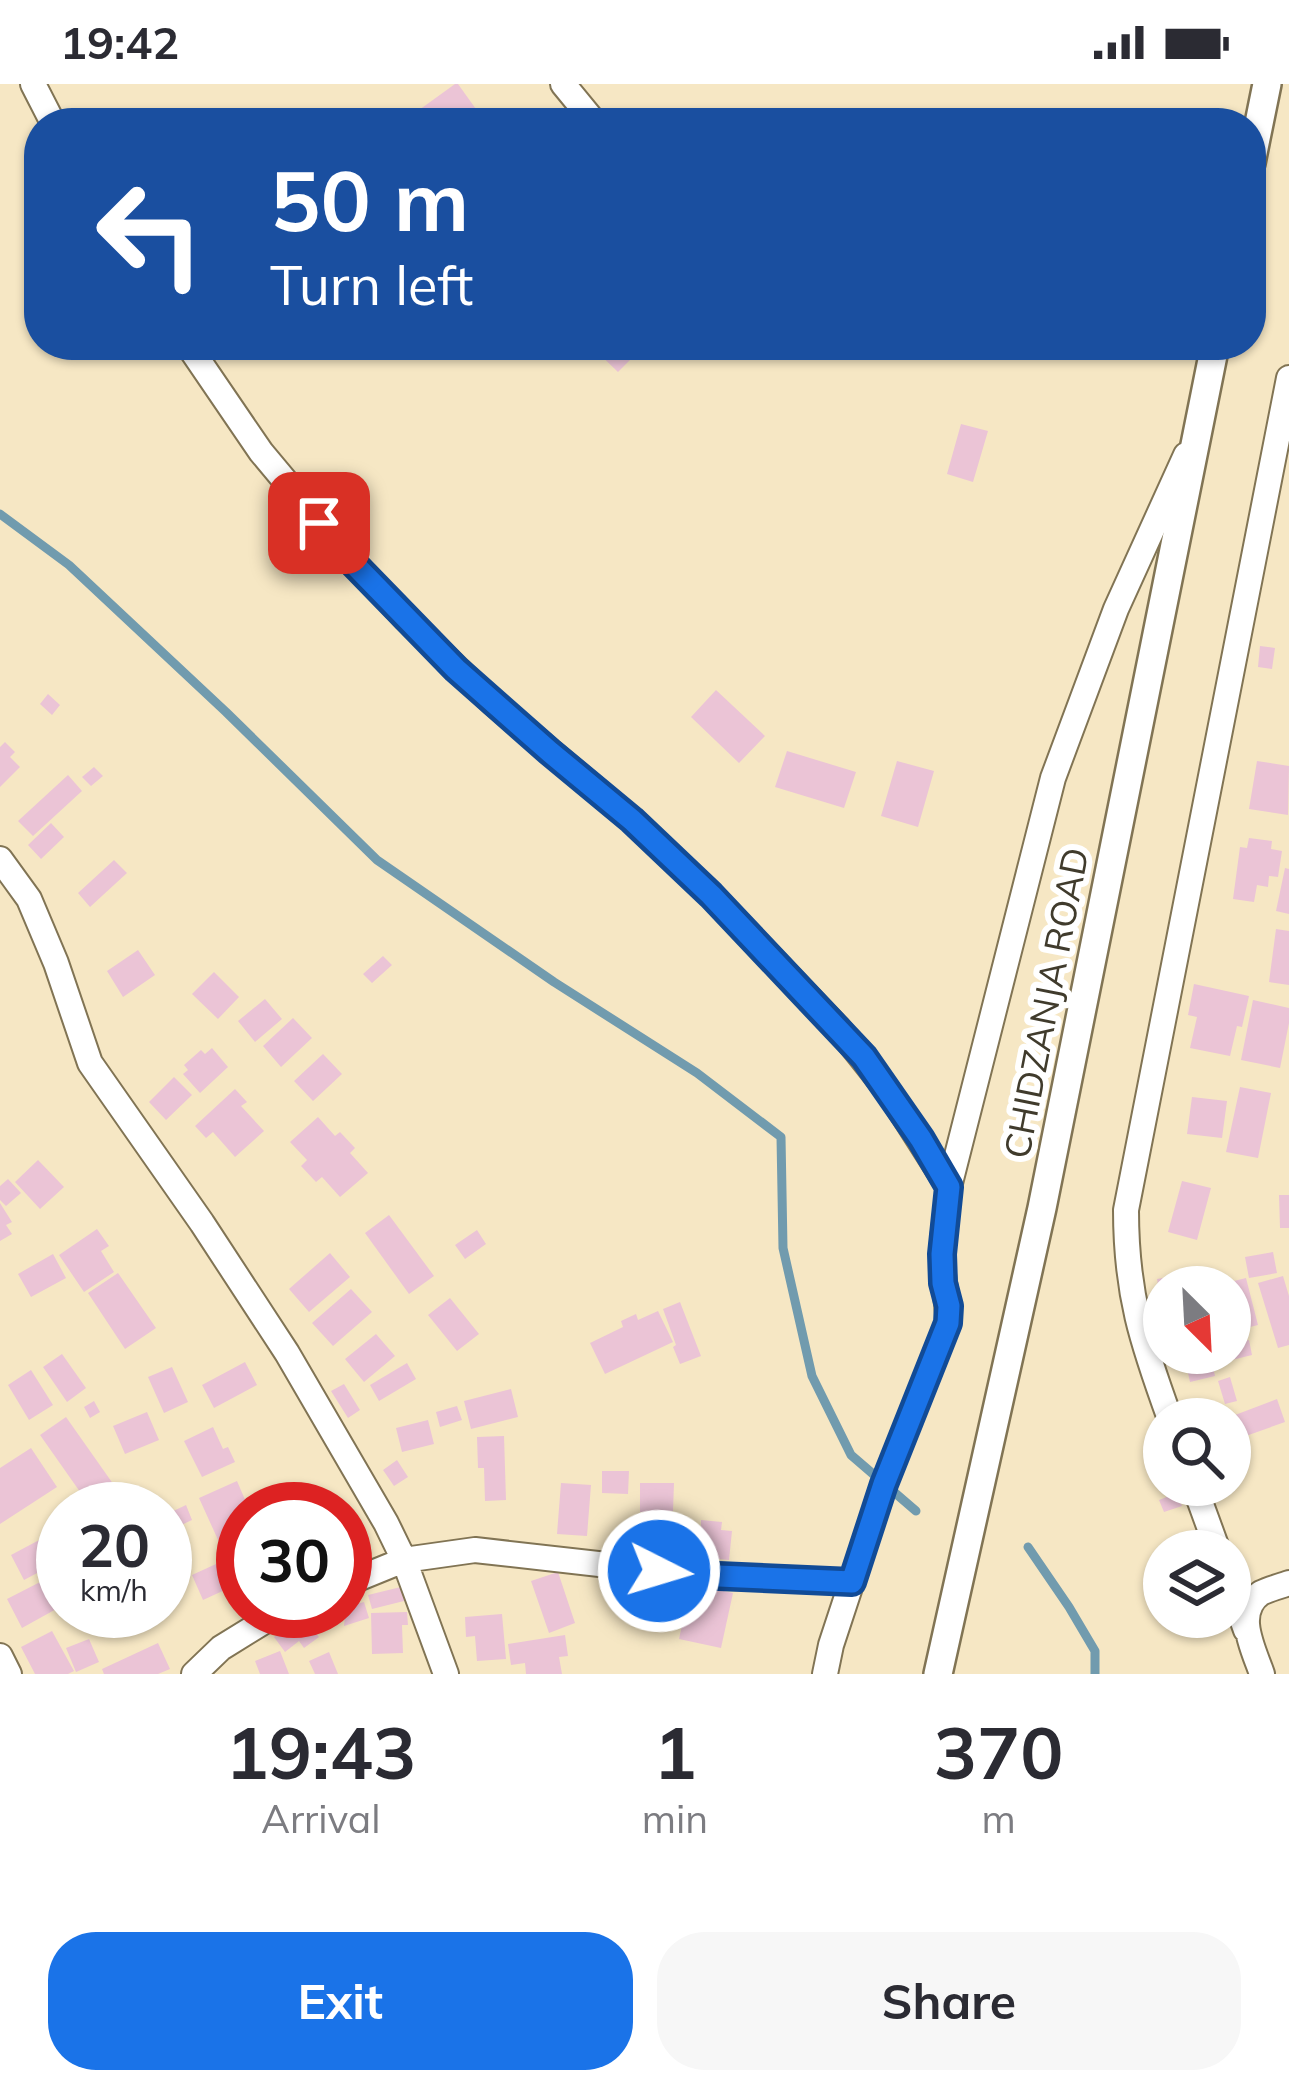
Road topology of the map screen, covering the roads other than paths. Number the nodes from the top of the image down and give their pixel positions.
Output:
1 (562, 84) edge
2 (582, 108) edge
3 (198, 360) edge
4 (1212, 360) edge
5 (1289, 378) edge
6 (1198, 428) junction
7 (0, 859) edge
8 (949, 1187) junction
9 (1163, 1398) edge
10 (404, 1560) junction
11 (372, 1573) edge
12 (852, 1582) junction
13 (1289, 1583) edge
14 (1251, 1606) edge
15 (237, 1638) edge
16 (1249, 1638) edge
17 (0, 1656) edge
18 (9, 1674) edge
19 (194, 1674) edge
20 (446, 1674) edge
21 (824, 1674) edge
22 (938, 1674) edge
23 (1262, 1674) edge

1 - 2 street
3 - 8 street
4 - 6 street, CHIDZANJA ROAD
5 - 9 street
6 - 8 street
6 - 22 street, CHIDZANJA ROAD
7 - 10 street
8 - 12 street
10 - 11 street
10 - 12 street
10 - 20 street
12 - 21 street
13 - 14 street
15 - 19 street
16 - 23 street
17 - 18 street

